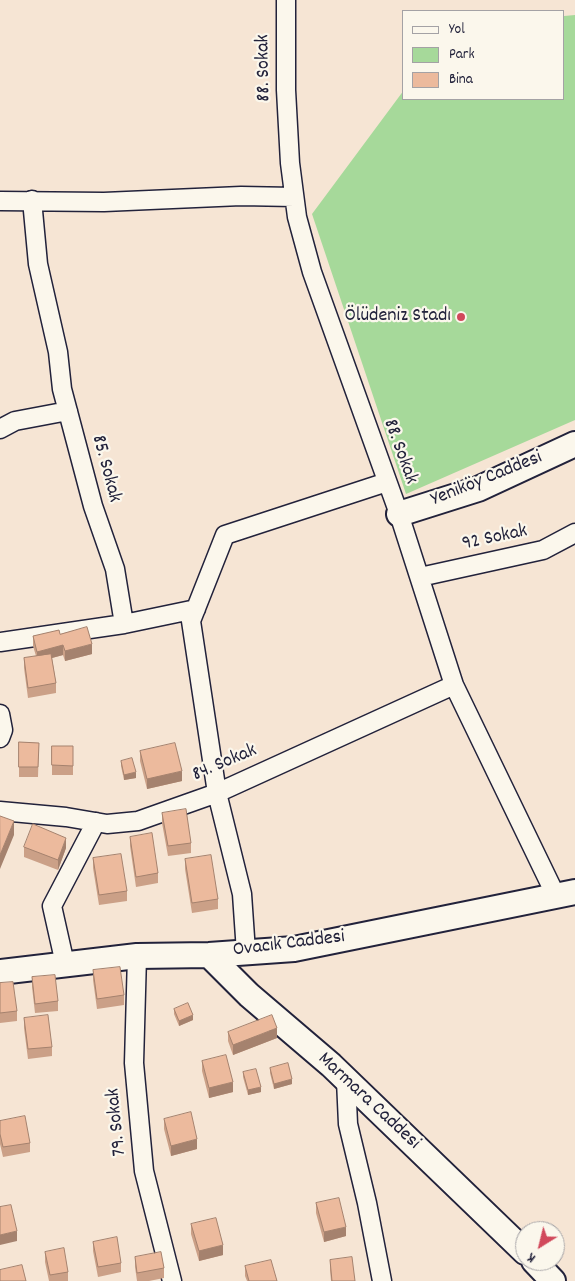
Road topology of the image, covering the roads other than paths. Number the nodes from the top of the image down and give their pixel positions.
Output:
1 (286, 0) edge
2 (294, 197) junction
3 (0, 200) edge
4 (32, 200) junction
5 (68, 411) junction
6 (0, 429) edge
7 (575, 444) edge
8 (387, 482) junction
9 (399, 514) junction
10 (575, 533) edge
11 (420, 577) junction
12 (196, 609) junction
13 (124, 624) junction
14 (0, 642) edge
15 (454, 685) junction
16 (0, 714) edge
17 (0, 738) edge
18 (217, 793) junction
19 (0, 811) edge
20 (96, 822) junction
21 (566, 894) edge
22 (246, 952) junction
23 (209, 955) junction
24 (137, 956) junction
25 (65, 964) junction
26 (0, 972) edge
27 (346, 1080) junction
28 (515, 1242) edge
29 (544, 1271) edge
30 (172, 1281) edge
31 (382, 1281) edge
32 (553, 1281) edge

1 - 2 street, 88. Sokak
2 - 4 street
2 - 8 street, 88. Sokak
3 - 4 street
4 - 5 street, 85. Sokak
5 - 6 street
5 - 13 street, 85. Sokak
7 - 9 street, Yeniköy Caddesi
8 - 9 street, 88. Sokak
8 - 12 street
9 - 11 street, 88. Sokak
10 - 11 street, 92 Sokak
11 - 15 street, 88. Sokak
12 - 13 street
12 - 18 street
13 - 14 street
15 - 18 street, 84. Sokak
15 - 21 street, 88. Sokak
16 - 17 street
18 - 20 street, 84. Sokak
18 - 22 street
19 - 20 street, 84. Sokak
20 - 25 street
21 - 22 street, Ovacık Caddesi
22 - 23 street, Ovacık Caddesi
23 - 24 street, Ovacık Caddesi
23 - 27 street, Marmara Caddesi
24 - 25 street, Ovacık Caddesi
24 - 30 street, 79. Sokak
25 - 26 street, Ovacık Caddesi
27 - 28 street, Marmara Caddesi
27 - 31 street
29 - 32 street

